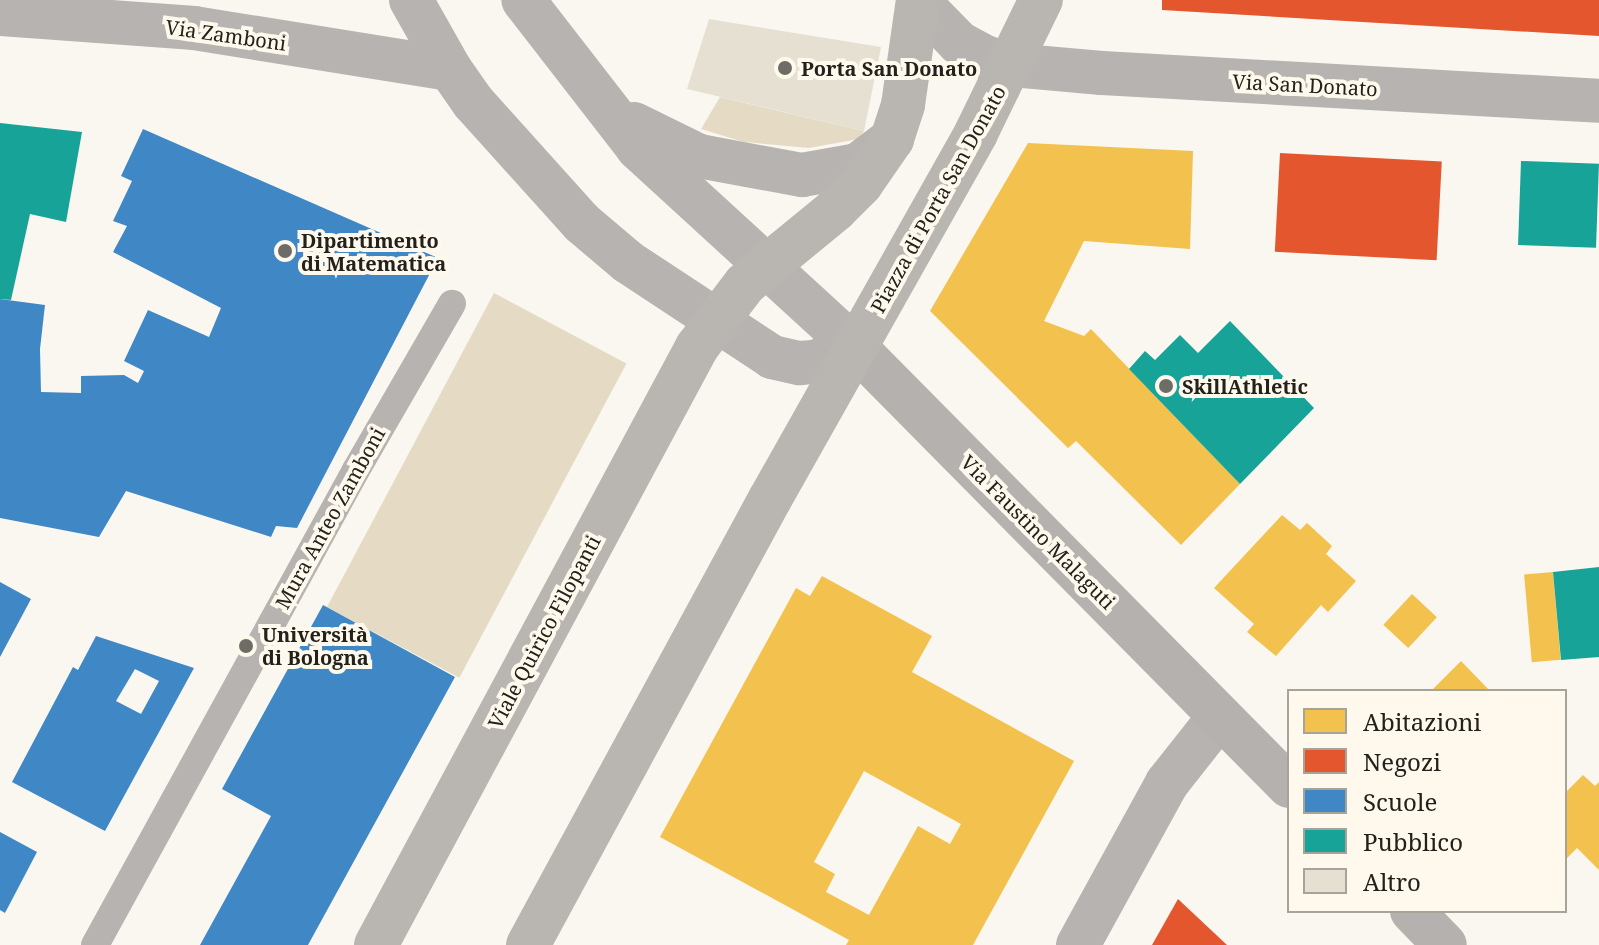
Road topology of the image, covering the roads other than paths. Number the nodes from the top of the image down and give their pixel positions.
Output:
1 (411, 0) edge
2 (523, 0) edge
3 (1041, 0) edge
4 (918, 1) edge
5 (0, 14) edge
6 (1012, 65) junction
7 (450, 69) junction
8 (598, 97) junction
9 (1599, 101) edge
10 (892, 139) junction
11 (766, 266) junction
12 (452, 304) dead end
13 (714, 320) junction
14 (856, 348) junction
15 (1220, 716) junction
16 (1287, 784) edge
17 (1414, 913) edge
18 (95, 945) edge
19 (376, 945) edge
20 (528, 945) edge
21 (1078, 945) edge
22 (1445, 945) edge

1 - 7 street
2 - 8 street
3 - 6 main road
4 - 6 street, Piazza di Porta San Donato
4 - 10 main road, Piazza di Porta San Donato
5 - 7 street, Via Zamboni
6 - 9 street, Via San Donato
6 - 14 main road, Piazza di Porta San Donato
7 - 13 street
8 - 10 street
8 - 11 street
10 - 11 main road, Piazza di Porta San Donato
11 - 13 main road, Piazza di Porta San Donato
11 - 14 street
12 - 18 lane, Mura Anteo Zamboni
13 - 14 street
13 - 19 main road, Viale Quirico Filopanti
14 - 15 main road, Via Faustino Malaguti
14 - 20 main road
15 - 16 main road, Via Faustino Malaguti
15 - 21 street
17 - 22 main road

